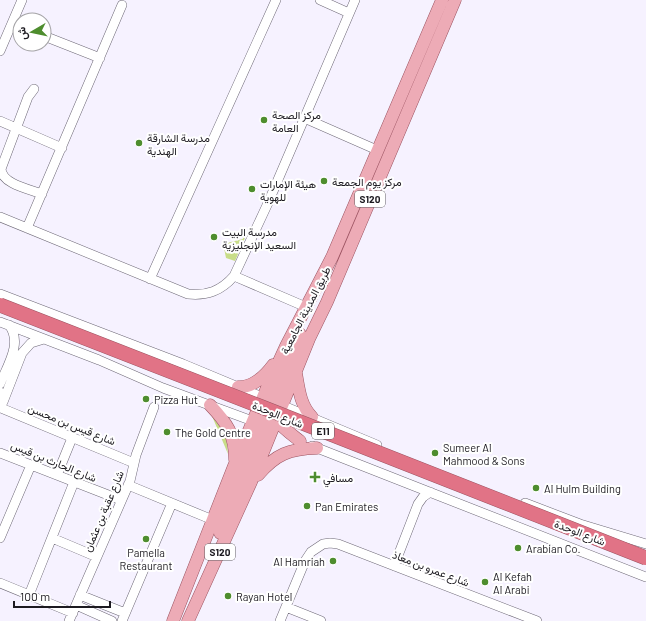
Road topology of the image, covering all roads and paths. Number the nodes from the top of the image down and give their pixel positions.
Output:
1 (22, 0) edge
2 (276, 0) edge
3 (320, 0) edge
4 (355, 0) edge
5 (442, 0) edge
6 (455, 0) edge
7 (122, 5) dead end
8 (19, 12) edge
9 (349, 13) junction
10 (12, 32) edge
11 (52, 39) edge
12 (0, 51) edge
13 (100, 58) junction
14 (34, 89) dead end
15 (304, 118) junction
16 (0, 121) edge
17 (15, 128) junction
18 (62, 148) junction
19 (377, 150) junction
20 (42, 194) junction
21 (1, 220) edge
22 (27, 228) junction
23 (234, 276) junction
24 (150, 280) junction
25 (314, 292) junction
26 (0, 294) edge
27 (0, 305) edge
28 (306, 307) junction
29 (3, 320) edge
30 (44, 339) junction
31 (286, 346) junction
32 (296, 372) junction
33 (0, 384) edge
34 (238, 387) junction
35 (0, 392) edge
36 (267, 399) junction
37 (210, 405) junction
38 (283, 405) junction
39 (154, 408) dead end
40 (0, 409) edge
41 (312, 418) junction
42 (267, 424) junction
43 (72, 438) junction
44 (300, 441) joint
45 (317, 448) junction
46 (0, 453) edge
47 (134, 463) junction
48 (31, 465) junction
49 (234, 466) junction
50 (57, 475) junction
51 (74, 482) junction
52 (251, 482) junction
53 (128, 485) junction
54 (413, 486) junction
55 (430, 492) junction
56 (121, 500) junction
57 (172, 503) junction
58 (418, 504) junction
59 (213, 520) junction
60 (0, 538) edge
61 (52, 538) junction
62 (646, 544) edge
63 (97, 557) junction
64 (646, 558) edge
65 (394, 566) junction
66 (646, 567) edge
67 (209, 576) junction
68 (646, 577) edge
69 (0, 583) edge
70 (29, 595) junction
71 (80, 595) junction
72 (286, 608) junction
73 (72, 613) edge
74 (124, 617) edge
75 (112, 621) edge
76 (173, 621) edge
77 (188, 621) edge
78 (280, 621) edge
79 (321, 621) edge
80 (537, 621) edge

1 - 8 street
2 - 24 street
3 - 9 street
4 - 9 street
5 - 19 main road, طريق المدينة الجامعية / S120
6 - 32 main road, طريق المدينة الجامعية / S120
7 - 13 street
9 - 15 street
10 - 12 street
11 - 13 street
13 - 18 street
14 - 17 street
15 - 19 street
15 - 23 street
16 - 17 street
17 - 18 street
17 - 20 street
18 - 20 street
19 - 25 main road, طريق المدينة الجامعية / S120
20 - 22 street
21 - 22 street
22 - 24 street
23 - 24 street
23 - 28 street
25 - 28 main road, طريق المدينة الجامعية / S120
25 - 36 main road
26 - 34 street
27 - 64 highway, شارع الوحدة / E11, bridge
28 - 31 main road, طريق المدينة الجامعية / S120
29 - 30 street
29 - 33 street
29 - 66 highway, شارع الوحدة / E11
30 - 37 street
30 - 40 street
31 - 34 main road
31 - 36 main road, طريق المدينة الجامعية / S120
32 - 38 main road, طريق المدينة الجامعية / S120
32 - 41 main road
34 - 36 street
35 - 40 street
36 - 38 street
36 - 42 main road
37 - 42 street
37 - 49 main road
38 - 41 street
38 - 42 main road, طريق المدينة الجامعية / S120
39 - 47 street, شارع عقبة بن عثمان
40 - 43 street, شارع قيس بن محسن
41 - 62 street
42 - 44 main road
42 - 49 main road, طريق المدينة الجامعية / S120
42 - 52 main road, طريق المدينة الجامعية / S120
42 - 67 main road
43 - 47 street, شارع قيس بن محسن
43 - 50 street
44 - 45 street
45 - 52 main road
45 - 54 street
46 - 48 street, شارع الحارث بن قيس
47 - 53 street, شارع عقبة بن عثمان
48 - 50 street, شارع الحارث بن قيس
48 - 60 street
49 - 59 main road, طريق المدينة الجامعية / S120
50 - 51 street, شارع الحارث بن قيس
51 - 56 street, شارع الحارث بن قيس
51 - 61 street
52 - 67 main road, طريق المدينة الجامعية / S120
53 - 56 street, شارع عقبة بن عثمان
53 - 57 street
54 - 55 street
54 - 58 street
55 - 58 street
55 - 68 street
56 - 63 street, شارع عقبة بن عثمان
57 - 59 street
57 - 74 street
58 - 65 street
59 - 76 main road, طريق المدينة الجامعية / S120
61 - 63 street
61 - 70 street
63 - 71 street, شارع عقبة بن عثمان
65 - 72 street, شارع عمرو بن معاذ
65 - 80 street, شارع عمرو بن معاذ
67 - 77 main road, طريق المدينة الجامعية / S120
69 - 70 street
70 - 73 street
71 - 73 street, شارع عقبة بن عثمان
71 - 74 street
72 - 78 street
72 - 79 street
73 - 75 street

